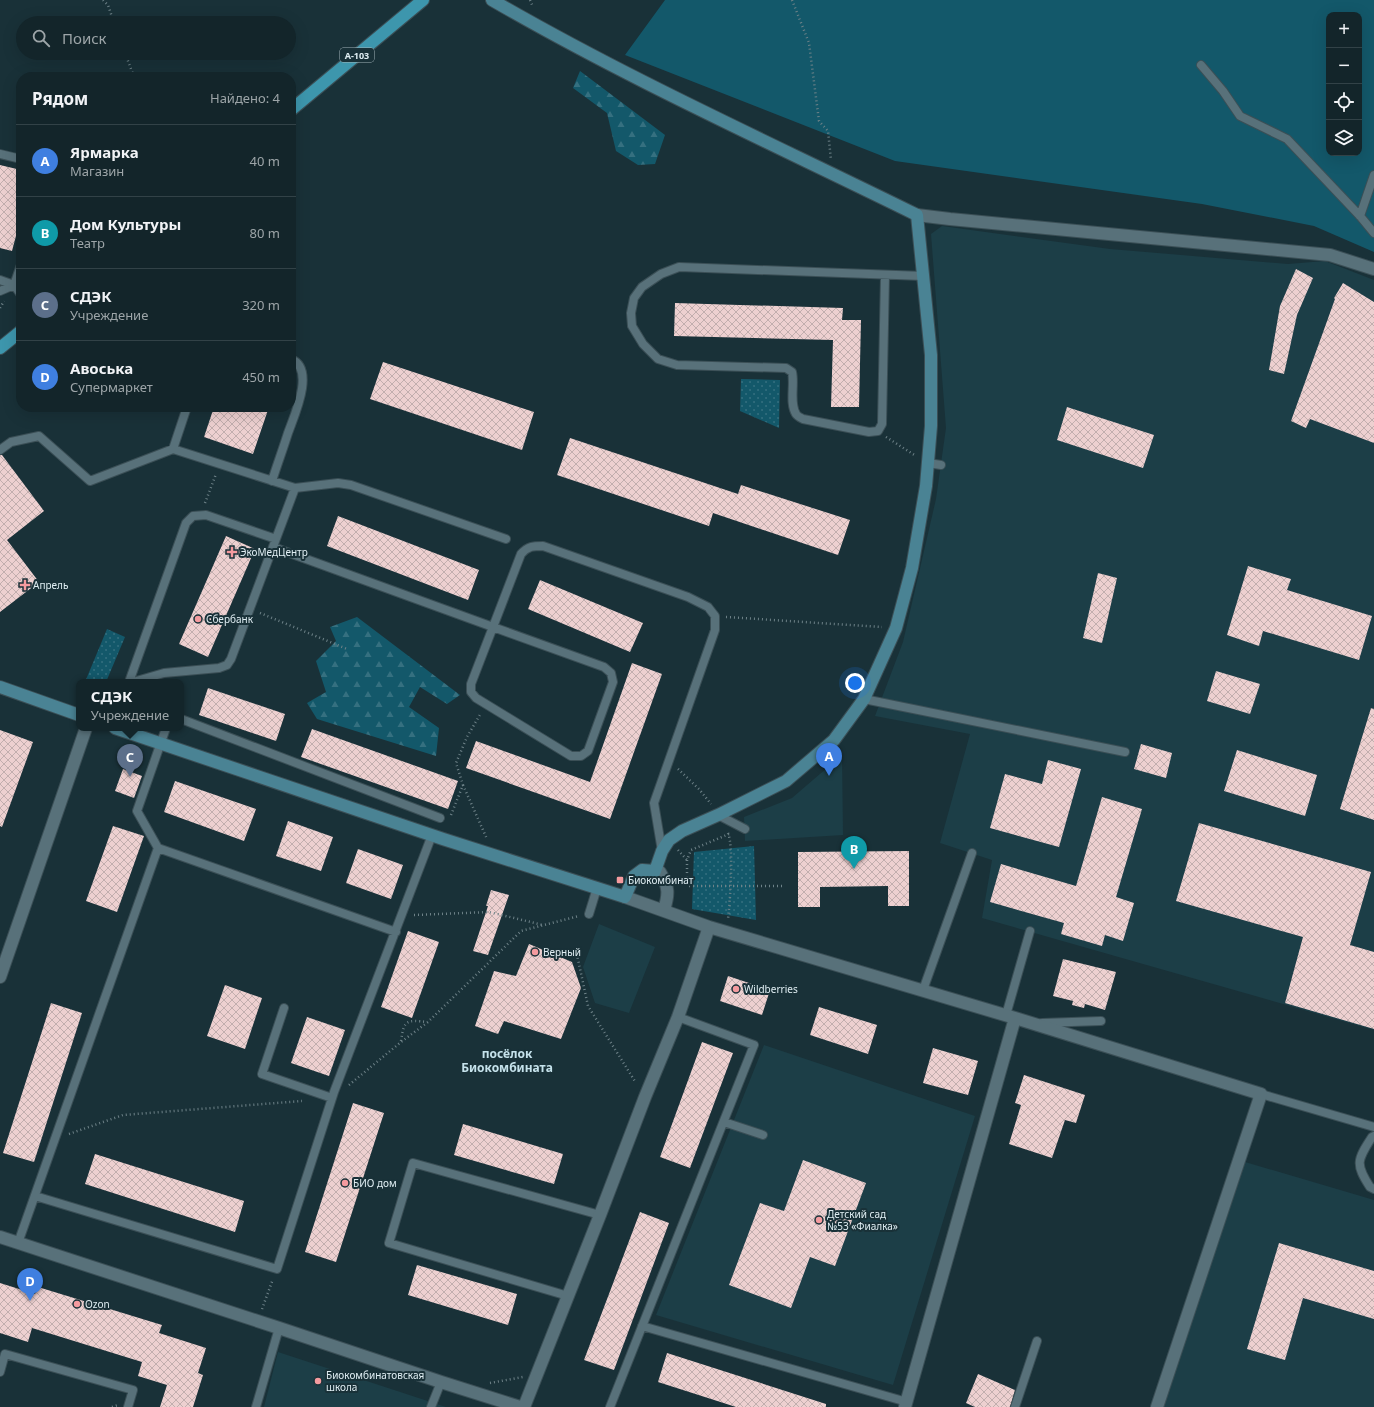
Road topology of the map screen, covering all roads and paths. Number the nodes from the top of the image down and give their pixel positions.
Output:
1 (103, 0) edge
2 (423, 0) edge
3 (492, 0) edge
4 (792, 0) edge
5 (112, 16) edge
6 (128, 60) edge
7 (1201, 65) dead end
8 (132, 72) edge
9 (296, 106) edge
10 (0, 154) edge
11 (16, 158) edge
12 (833, 174) junction
13 (1374, 175) edge
14 (917, 215) junction
15 (1360, 216) junction
16 (1374, 233) edge
17 (1374, 269) edge
18 (885, 274) junction
19 (923, 276) junction
20 (16, 279) edge
21 (0, 280) edge
22 (14, 284) junction
23 (16, 287) edge
24 (0, 291) edge
25 (16, 335) edge
26 (0, 348) edge
27 (296, 362) edge
28 (296, 408) edge
29 (185, 412) edge
30 (295, 412) edge
31 (878, 431) junction
32 (173, 449) junction
33 (0, 450) edge
34 (928, 463) junction
35 (941, 465) dead end
36 (217, 471) dead end
37 (272, 481) junction
38 (295, 488) junction
39 (209, 494) dead end
40 (506, 539) dead end
41 (274, 543) junction
42 (250, 609) junction
43 (715, 616) junction
44 (493, 627) junction
45 (896, 628) junction
46 (348, 649) dead end
47 (130, 679) edge
48 (143, 679) edge
49 (0, 687) edge
50 (864, 699) junction
51 (486, 704) junction
52 (76, 714) edge
53 (184, 720) edge
54 (85, 731) edge
55 (124, 731) edge
56 (165, 731) edge
57 (160, 744) junction
58 (1125, 752) dead end
59 (676, 762) dead end
60 (463, 785) junction
61 (718, 815) junction
62 (440, 818) dead end
63 (744, 829) dead end
64 (437, 837) junction
65 (158, 848) junction
66 (662, 852) junction
67 (972, 853) dead end
68 (493, 855) junction
69 (654, 871) junction
70 (730, 886) junction
71 (783, 886) dead end
72 (597, 888) junction
73 (625, 897) junction
74 (664, 910) junction
75 (589, 914) joint
76 (402, 915) junction
77 (544, 925) junction
78 (709, 927) junction
79 (725, 931) junction
80 (1030, 931) dead end
81 (396, 932) junction
82 (576, 950) dead end
83 (0, 977) edge
84 (923, 990) junction
85 (284, 1008) dead end
86 (678, 1017) junction
87 (1011, 1017) junction
88 (1101, 1021) dead end
89 (428, 1022) junction
90 (1034, 1024) junction
91 (401, 1042) junction
92 (1261, 1094) junction
93 (333, 1095) junction
94 (645, 1097) junction
95 (308, 1100) dead end
96 (724, 1122) junction
97 (1374, 1127) edge
98 (763, 1135) dead end
99 (1374, 1136) edge
100 (55, 1139) junction
101 (1374, 1189) edge
102 (35, 1196) junction
103 (600, 1215) junction
104 (0, 1237) edge
105 (18, 1243) junction
106 (277, 1269) junction
107 (568, 1296) junction
108 (262, 1309) dead end
109 (642, 1326) junction
110 (279, 1328) junction
111 (1037, 1340) dead end
112 (0, 1372) edge
113 (441, 1382) junction
114 (906, 1405) edge
115 (128, 1407) edge
116 (256, 1407) edge
117 (431, 1407) edge
118 (520, 1407) edge
119 (524, 1407) edge
120 (610, 1407) edge
121 (1015, 1407) edge
122 (1157, 1407) edge

1 - 5 path
2 - 9 main road, А-103
3 - 12 street
4 - 12 path
6 - 8 path
7 - 15 lane
10 - 11 lane
12 - 14 street
13 - 15 lane
14 - 17 street
14 - 19 street
15 - 16 lane
18 - 19 lane
18 - 31 lane
18 - 31 lane
19 - 34 street
20 - 22 lane
21 - 22 lane
22 - 23 lane
22 - 24 lane
25 - 26 main road
27 - 28 lane
29 - 32 lane
30 - 37 lane
31 - 34 path
32 - 33 lane
32 - 37 lane
34 - 35 lane
34 - 45 street
36 - 39 path
37 - 38 lane
38 - 40 lane
38 - 41 lane
41 - 42 lane
41 - 44 lane
41 - 47 lane
42 - 46 path
42 - 48 lane
43 - 44 lane
43 - 45 path
43 - 66 lane
44 - 51 lane
44 - 51 lane
45 - 50 street
49 - 52 street
50 - 58 lane
50 - 61 street
51 - 60 path
53 - 62 lane
54 - 83 street
55 - 57 street
56 - 57 lane
57 - 64 street
57 - 65 lane
59 - 61 path
60 - 64 path
60 - 68 path
61 - 63 lane
61 - 66 street
64 - 68 street
64 - 76 lane
65 - 81 lane
65 - 100 lane
66 - 69 street
67 - 84 lane
68 - 72 street
69 - 73 street
69 - 74 street
70 - 70 path
70 - 71 path
70 - 79 path
72 - 73 street
72 - 75 lane
73 - 74 street
74 - 78 street
75 - 77 path
76 - 77 path
76 - 81 lane
77 - 89 path
78 - 79 street
78 - 86 street
79 - 84 street
80 - 87 lane
81 - 93 lane
82 - 94 path
84 - 87 street
85 - 93 lane
86 - 94 street
86 - 96 lane
87 - 90 street
87 - 114 street
88 - 90 lane
89 - 91 path
89 - 91 path
90 - 92 street
91 - 93 path
92 - 97 lane
92 - 122 street
93 - 106 lane
94 - 103 street
95 - 100 path
96 - 98 lane
96 - 109 lane
99 - 101 lane
100 - 102 lane
102 - 105 lane
102 - 106 lane
103 - 107 street
103 - 107 lane
104 - 105 street
105 - 110 street
106 - 108 path
107 - 119 street
109 - 114 lane
109 - 120 lane
110 - 113 street
110 - 116 lane
111 - 121 lane
112 - 115 lane
113 - 117 lane
113 - 118 street

